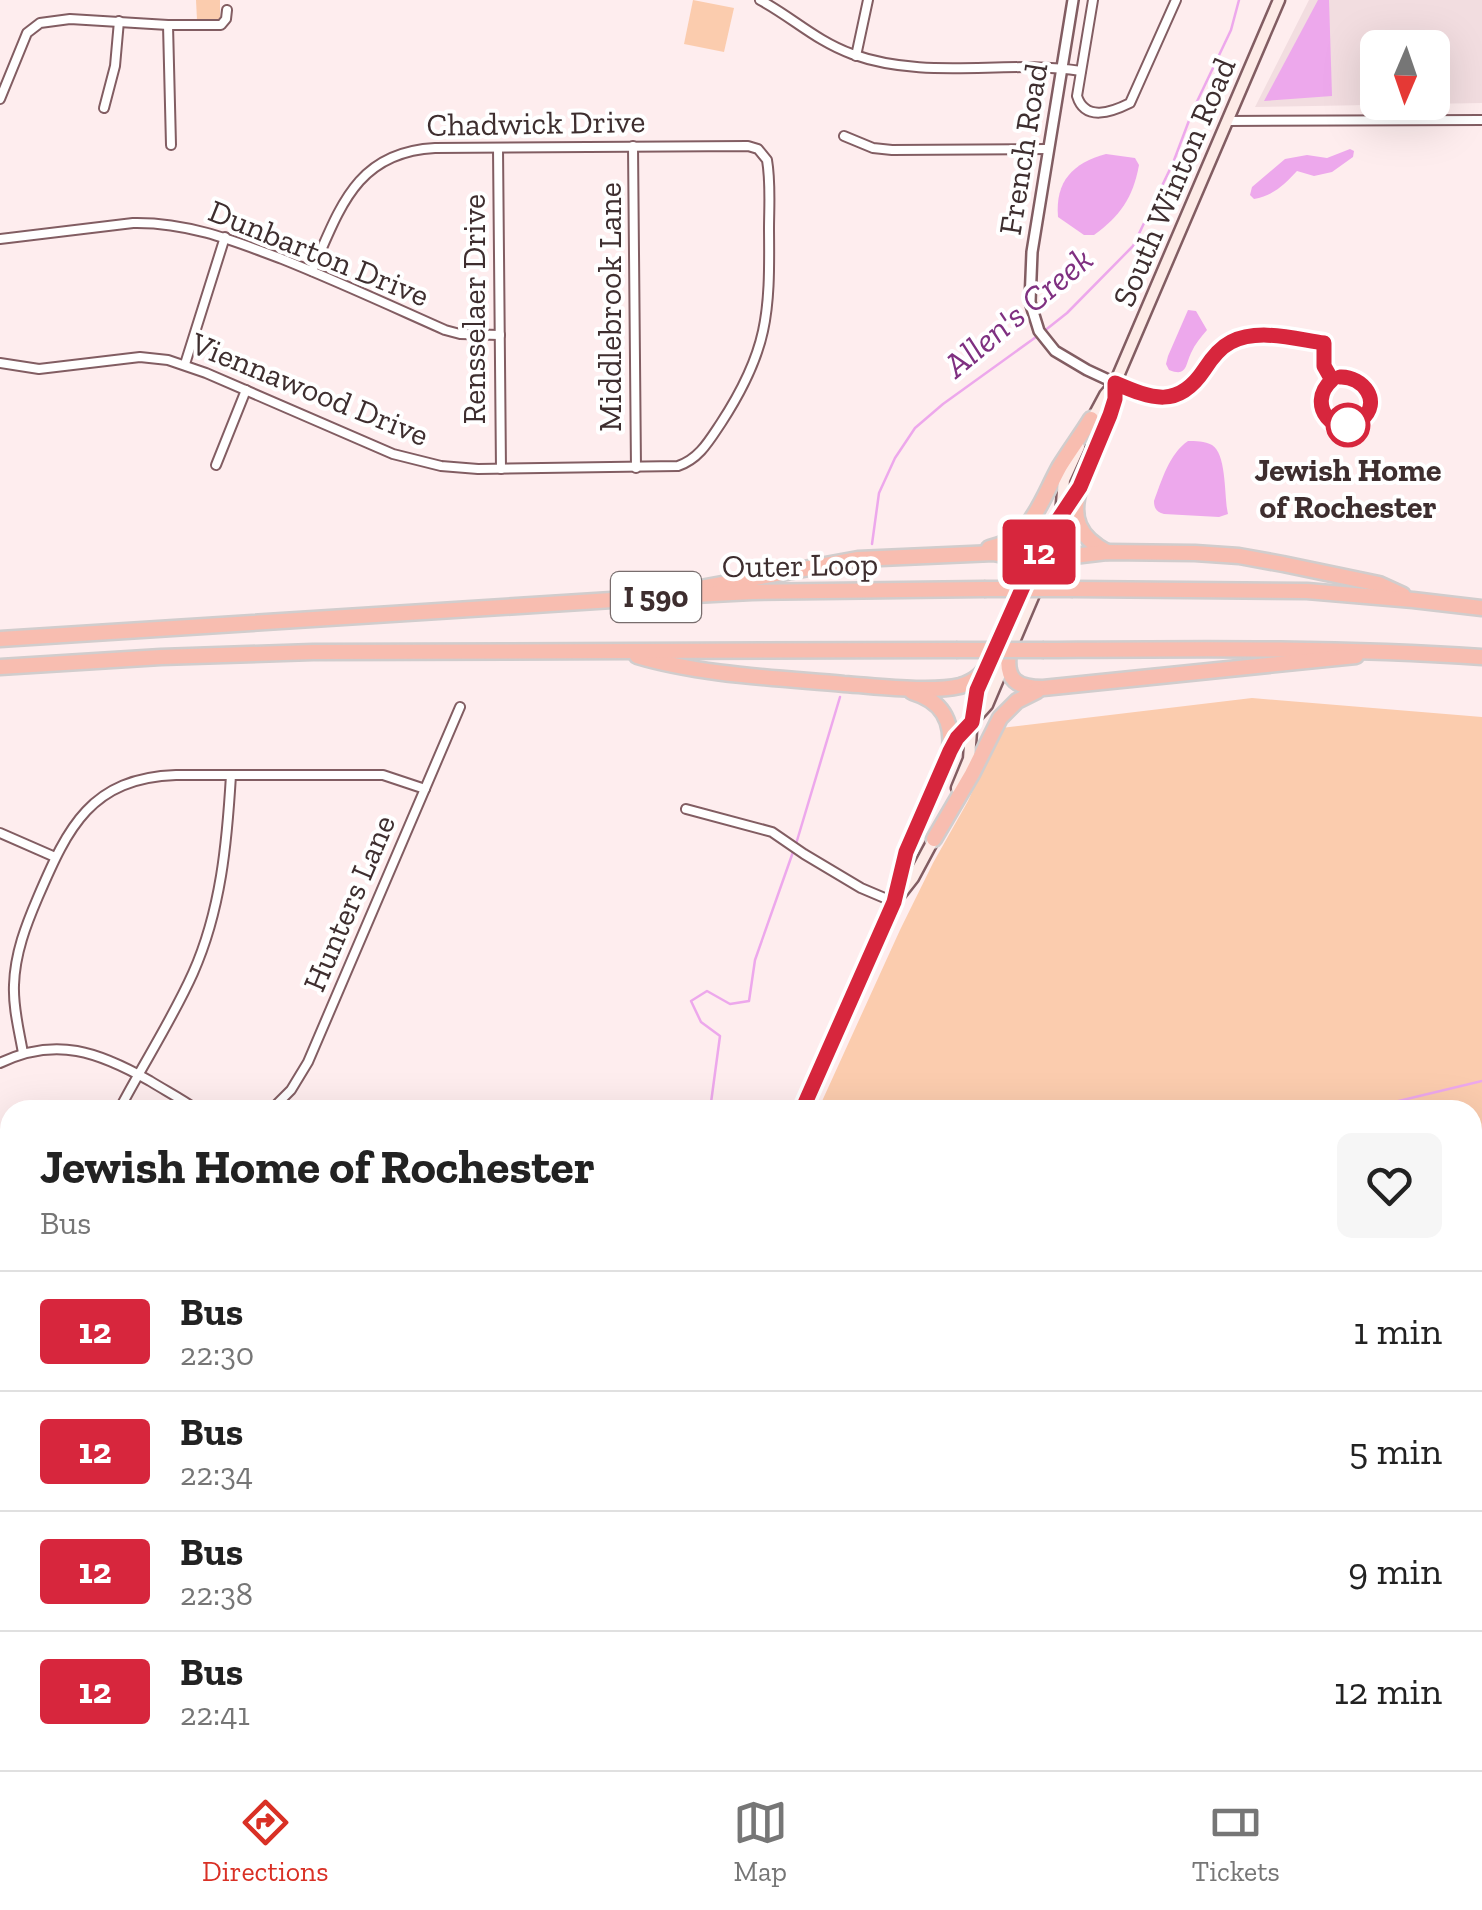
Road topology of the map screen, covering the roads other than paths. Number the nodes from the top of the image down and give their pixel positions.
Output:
1 (760, 0) edge
2 (868, 0) edge
3 (1072, 0) edge
4 (1093, 0) edge
5 (1176, 0) edge
6 (1278, 0) edge
7 (227, 10) dead end
8 (119, 21) junction
9 (168, 26) junction
10 (856, 56) junction
11 (1061, 68) junction
12 (1081, 71) junction
13 (0, 99) edge
14 (104, 108) dead end
15 (1482, 120) edge
16 (1226, 121) junction
17 (844, 136) dead end
18 (171, 145) dead end
19 (634, 146) junction
20 (498, 148) junction
21 (1048, 148) junction
22 (764, 154) joint
23 (226, 237) junction
24 (0, 239) edge
25 (312, 271) junction
26 (500, 335) junction
27 (0, 363) edge
28 (185, 364) junction
29 (1115, 383) junction
30 (246, 390) junction
31 (1092, 419) junction
32 (216, 466) dead end
33 (636, 468) junction
34 (500, 469) junction
35 (1080, 487) junction
36 (1061, 516) junction
37 (1107, 552) junction
38 (964, 554) junction
39 (1041, 577) junction
40 (675, 596) junction
41 (1018, 597) junction
42 (1413, 600) junction
43 (1482, 608) edge
44 (0, 639) edge
45 (1392, 650) junction
46 (622, 652) junction
47 (1009, 653) junction
48 (1482, 657) edge
49 (990, 663) junction
50 (0, 667) edge
51 (887, 687) junction
52 (1042, 688) junction
53 (460, 708) dead end
54 (972, 722) junction
55 (950, 751) junction
56 (231, 775) junction
57 (425, 789) junction
58 (686, 809) dead end
59 (0, 833) edge
60 (934, 838) junction
61 (55, 858) junction
62 (894, 902) junction
63 (23, 1053) junction
64 (0, 1063) edge
65 (138, 1074) junction
66 (124, 1100) edge
67 (181, 1100) edge
68 (281, 1100) edge
69 (806, 1100) edge

1 - 10 street
2 - 10 street
3 - 11 street, French Road
4 - 12 street
5 - 12 street
6 - 16 main road, South Winton Road
7 - 9 street
8 - 9 street
8 - 13 street
8 - 14 street
9 - 18 street
10 - 11 street
11 - 12 street
11 - 21 street, French Road
15 - 16 street
16 - 29 main road, South Winton Road
17 - 21 street
19 - 20 street, Chadwick Drive
19 - 22 street, Chadwick Drive
19 - 33 street, Middlebrook Lane
20 - 25 street, Chadwick Drive
20 - 26 street, Rensselaer Drive
21 - 29 street, French Road
22 - 33 street, Viennawood Drive
23 - 24 street, Dunbarton Drive
23 - 25 street, Dunbarton Drive
23 - 28 street
25 - 26 street, Dunbarton Drive
26 - 34 street, Rensselaer Drive
27 - 28 street, Viennawood Drive
28 - 30 street, Viennawood Drive
29 - 31 main road, South Winton Road
29 - 35 main road, South Winton Road
30 - 32 street
30 - 34 street, Viennawood Drive
31 - 36 main road, South Winton Road
31 - 38 highway
33 - 34 street, Viennawood Drive
35 - 36 main road, South Winton Road
35 - 37 highway
36 - 39 main road, South Winton Road
36 - 41 main road, South Winton Road
37 - 39 highway
37 - 42 highway
38 - 40 highway
38 - 41 highway
39 - 47 main road, South Winton Road
40 - 42 highway, Outer Loop / I 590, bridge
40 - 44 highway, Outer Loop / I 590
41 - 49 main road, South Winton Road
42 - 43 highway, Outer Loop / I 590
45 - 46 highway, I 590, bridge
45 - 48 highway, I 590
45 - 52 highway
46 - 50 highway, I 590
46 - 51 highway
47 - 52 highway
47 - 54 main road, South Winton Road
49 - 51 highway
49 - 54 main road, South Winton Road
51 - 55 highway
52 - 60 highway
53 - 57 street, Hunters Lane
54 - 55 main road, South Winton Road
54 - 60 main road, South Winton Road
55 - 62 main road, South Winton Road
56 - 57 street
56 - 61 street
56 - 65 street
57 - 68 street, Hunters Lane
58 - 62 street
59 - 61 street
60 - 62 main road, South Winton Road
61 - 63 street
62 - 69 main road, South Winton Road
63 - 64 street
63 - 65 street
65 - 66 street
65 - 67 street

